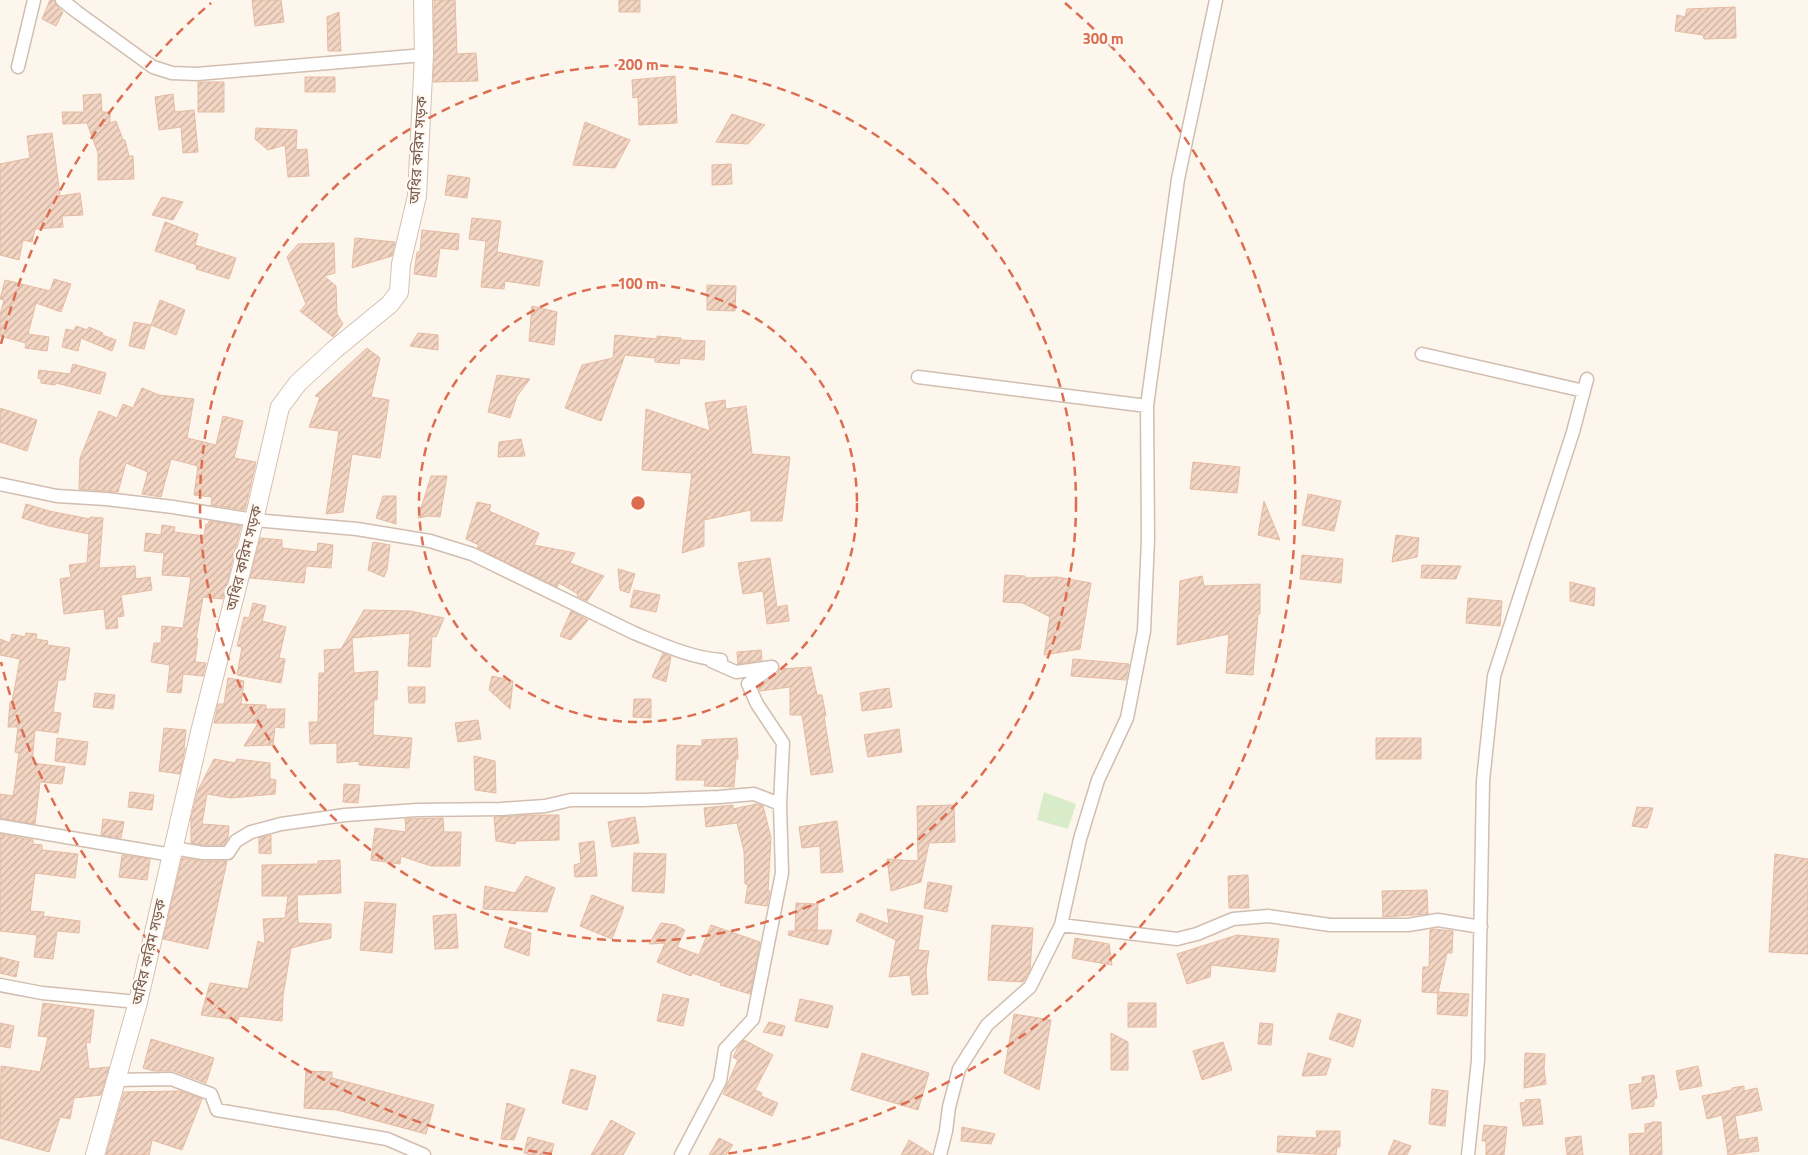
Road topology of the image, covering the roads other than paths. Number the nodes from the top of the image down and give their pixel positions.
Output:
1 (34, 0) edge
2 (62, 0) edge
3 (423, 0) edge
4 (1216, 0) edge
5 (424, 55) junction
6 (18, 67) dead end
7 (1422, 354) dead end
8 (918, 377) dead end
9 (1147, 406) junction
10 (0, 484) edge
11 (254, 520) junction
12 (708, 659) junction
13 (721, 660) dead end
14 (780, 804) junction
15 (0, 826) edge
16 (173, 852) junction
17 (1061, 925) junction
18 (1481, 926) junction
19 (0, 985) edge
20 (138, 1002) junction
21 (116, 1080) junction
22 (94, 1155) edge
23 (424, 1155) edge
24 (681, 1155) edge
25 (940, 1155) edge
26 (1468, 1155) edge

1 - 6 street
2 - 5 street
3 - 5 main road, অধির করিম সড়ক
4 - 9 street
5 - 11 main road, অধির করিম সড়ক
7 - 18 street
8 - 9 street
9 - 17 street
10 - 11 street
11 - 12 street
11 - 16 main road, অধির করিম সড়ক
12 - 13 street
12 - 14 street
14 - 16 street
14 - 24 street
15 - 16 street
16 - 20 main road, অধির করিম সড়ক
17 - 18 street
17 - 25 street
18 - 26 street
19 - 20 street
20 - 21 main road, অধির করিম সড়ক
21 - 22 main road, অধির করিম সড়ক
21 - 23 street

